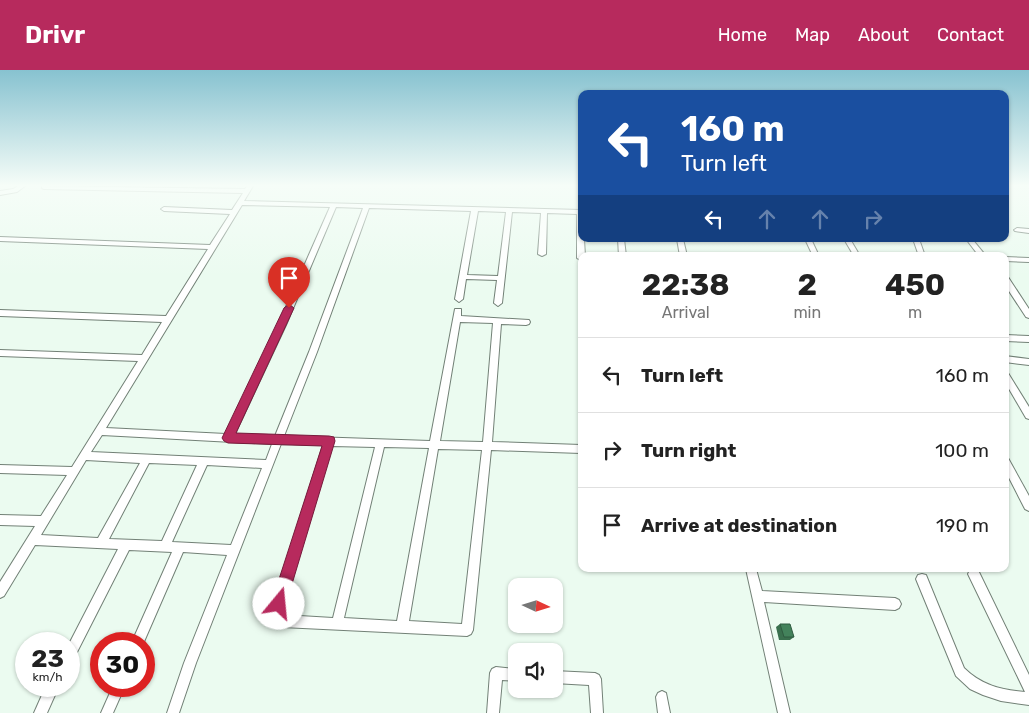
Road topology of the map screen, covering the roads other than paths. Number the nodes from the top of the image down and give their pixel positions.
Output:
1 (231, 216) edge
2 (329, 216) edge
3 (363, 216) edge
4 (474, 216) edge
5 (508, 216) edge
6 (544, 216) edge
7 (1017, 230) dead end
8 (1029, 231) edge
9 (0, 239) edge
10 (971, 242) edge
11 (212, 247) junction
12 (980, 252) edge
13 (542, 254) dead end
14 (1009, 259) edge
15 (1029, 260) edge
16 (464, 277) junction
17 (501, 278) junction
18 (1009, 285) edge
19 (460, 299) dead end
20 (498, 303) dead end
21 (0, 313) edge
22 (1029, 316) edge
23 (167, 319) junction
24 (498, 321) junction
25 (526, 322) dead end
26 (1009, 338) edge
27 (1029, 339) edge
28 (0, 352) edge
29 (143, 358) junction
30 (1009, 360) edge
31 (1029, 362) edge
32 (1009, 382) edge
33 (1029, 415) edge
34 (98, 431) junction
35 (228, 438) junction
36 (278, 440) junction
37 (329, 441) junction
38 (381, 442) junction
39 (435, 443) junction
40 (487, 445) junction
41 (578, 449) edge
42 (83, 456) junction
43 (146, 460) junction
44 (203, 463) junction
45 (268, 464) junction
46 (1009, 468) edge
47 (0, 469) edge
48 (74, 471) junction
49 (1029, 506) edge
50 (0, 520) edge
51 (44, 521) junction
52 (32, 540) junction
53 (101, 544) junction
54 (126, 545) junction
55 (165, 546) junction
56 (180, 547) junction
57 (235, 550) junction
58 (752, 572) edge
59 (974, 574) dead end
60 (922, 579) dead end
61 (0, 592) edge
62 (757, 596) junction
63 (895, 604) dead end
64 (337, 623) junction
65 (402, 626) junction
66 (143, 632) edge
67 (80, 635) edge
68 (508, 674) edge
69 (563, 677) edge
70 (1029, 688) edge
71 (48, 697) edge
72 (114, 697) edge
73 (662, 697) dead end
74 (1029, 699) edge
75 (40, 713) edge
76 (107, 713) edge
77 (173, 713) edge
78 (494, 713) edge
79 (597, 713) edge
80 (664, 713) edge
81 (784, 713) edge

1 - 11 street
2 - 35 street
3 - 36 street
4 - 16 street
5 - 17 street
6 - 13 street
7 - 8 street
9 - 11 street
10 - 12 street
11 - 23 street
14 - 15 street
16 - 17 street
16 - 19 street
17 - 20 street
18 - 22 street
21 - 23 street
23 - 29 street
24 - 25 street
24 - 39 street
24 - 40 street
26 - 27 street
28 - 29 street
29 - 34 street
30 - 31 street
32 - 33 street
34 - 35 street
34 - 42 street
35 - 36 street
36 - 37 street
36 - 45 street
37 - 38 street
37 - 64 street
38 - 39 street
38 - 64 street
39 - 40 street
39 - 65 street
40 - 41 street
40 - 65 street
42 - 43 street
42 - 48 street
43 - 44 street
43 - 53 street
44 - 45 street
44 - 55 street
45 - 57 street
46 - 49 street
47 - 48 street
48 - 51 street
50 - 51 street
51 - 52 street
52 - 53 street
52 - 61 street
53 - 54 street
54 - 55 street
54 - 67 street
55 - 56 street
56 - 57 street
56 - 66 street
57 - 77 street
58 - 62 street
59 - 70 street
60 - 74 street
62 - 63 street
62 - 81 street
64 - 65 street
68 - 78 street
69 - 79 street
71 - 75 street
72 - 76 street
73 - 80 street

